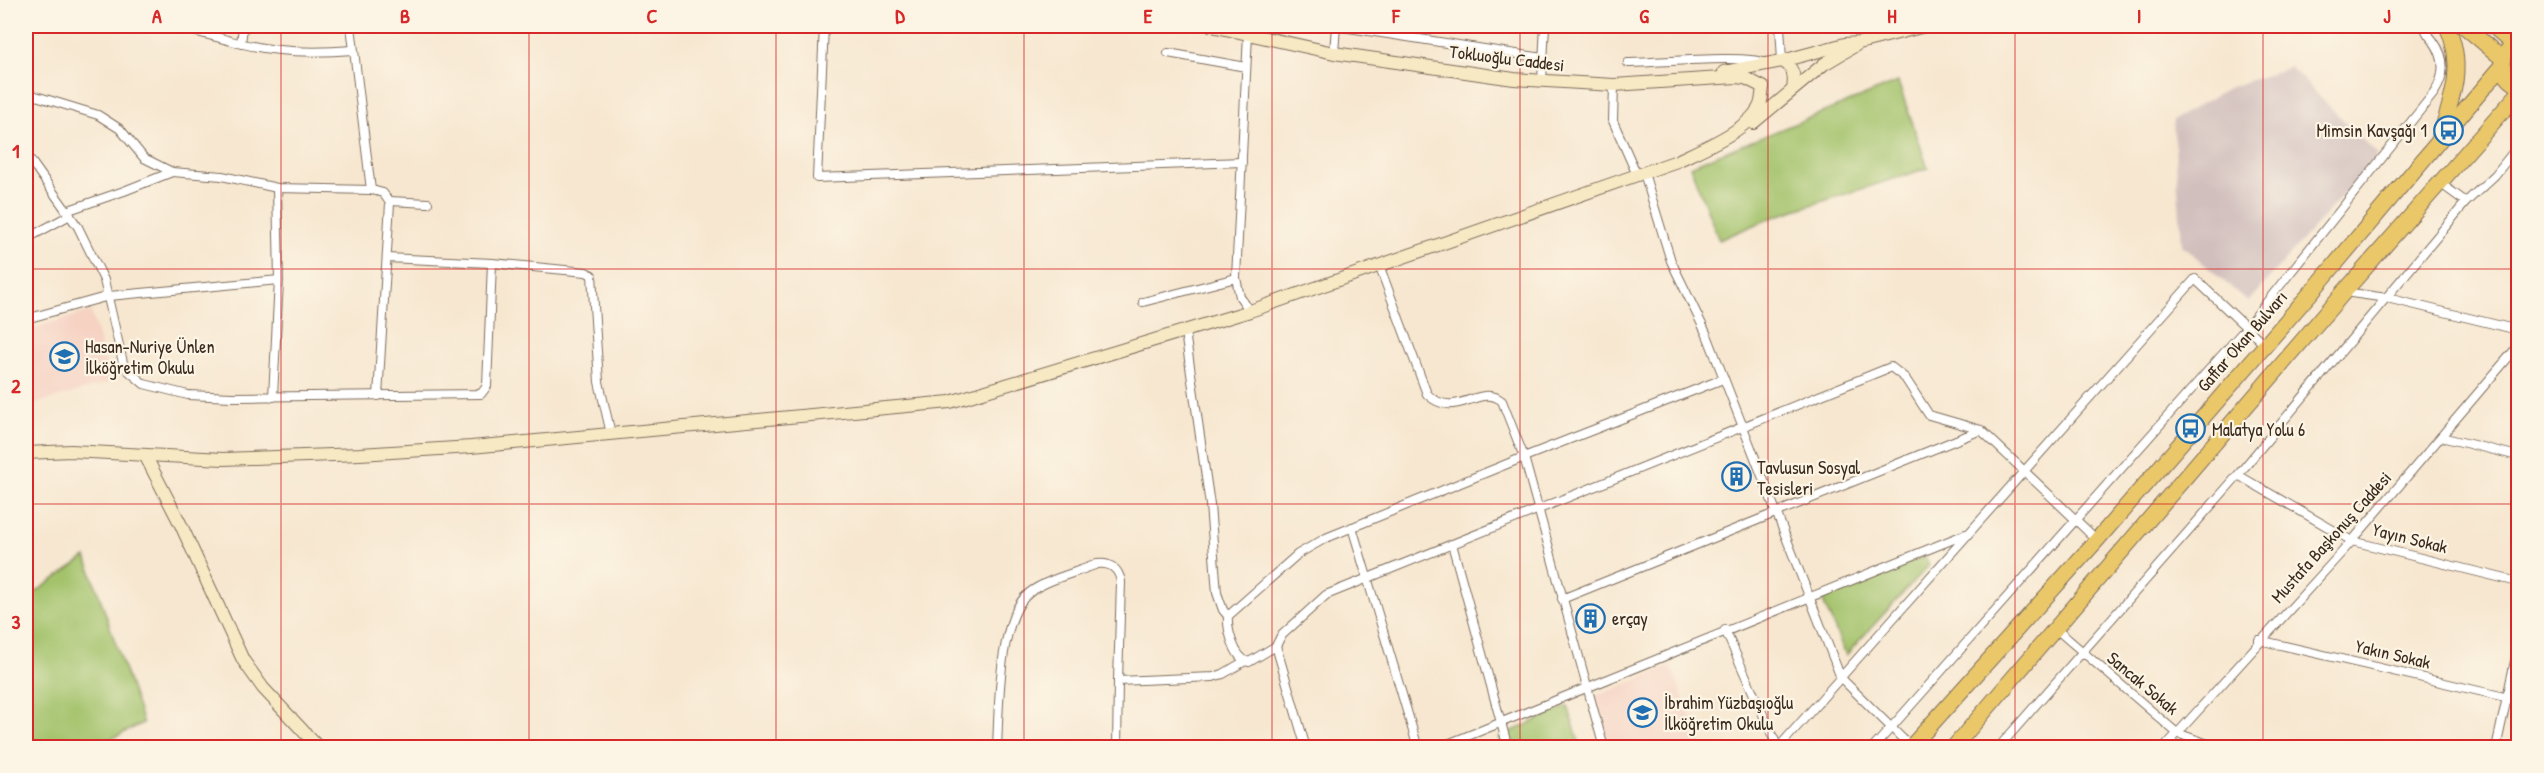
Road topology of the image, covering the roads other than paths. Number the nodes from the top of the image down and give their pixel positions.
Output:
1 (167, 26) edge
2 (243, 26) edge
3 (351, 26) edge
4 (824, 26) edge
5 (1212, 26) edge
6 (1336, 26) edge
7 (1545, 26) edge
8 (1780, 26) edge
9 (1926, 26) edge
10 (2416, 26) edge
11 (2425, 26) edge
12 (2447, 26) edge
13 (2464, 26) edge
14 (2493, 26) edge
15 (1248, 34) junction
16 (2428, 35) junction
17 (1859, 42) junction
18 (241, 44) junction
19 (2516, 44) edge
20 (353, 50) junction
21 (1168, 53) dead end
22 (1334, 53) junction
23 (1543, 58) junction
24 (1782, 61) junction
25 (2503, 62) junction
26 (1628, 63) dead end
27 (1768, 64) junction
28 (1246, 67) junction
29 (1694, 79) junction
30 (1542, 81) junction
31 (1614, 85) junction
32 (2518, 85) edge
33 (1763, 87) junction
34 (26, 93) edge
35 (1788, 93) junction
36 (2518, 94) edge
37 (1735, 130) junction
38 (2438, 142) junction
39 (2518, 146) edge
40 (26, 154) edge
41 (1242, 162) junction
42 (172, 172) junction
43 (1640, 174) junction
44 (2440, 183) junction
45 (277, 188) junction
46 (371, 190) junction
47 (390, 201) junction
48 (2466, 202) junction
49 (428, 203) dead end
50 (68, 213) junction
51 (26, 239) edge
52 (387, 258) junction
53 (492, 263) junction
54 (1379, 265) junction
55 (1236, 278) junction
56 (279, 280) junction
57 (2344, 292) junction
58 (109, 296) junction
59 (2387, 298) junction
60 (1143, 302) dead end
61 (1250, 311) junction
62 (26, 319) edge
63 (2246, 328) junction
64 (2518, 330) edge
65 (1185, 332) junction
66 (2264, 344) junction
67 (2518, 346) edge
68 (1723, 379) junction
69 (378, 396) junction
70 (273, 397) junction
71 (1742, 426) junction
72 (1982, 430) junction
73 (610, 434) junction
74 (2441, 437) junction
75 (26, 453) edge
76 (145, 455) junction
77 (2518, 456) edge
78 (1524, 457) junction
79 (2024, 471) junction
80 (2238, 475) junction
81 (1538, 508) junction
82 (1776, 512) junction
83 (2076, 519) junction
84 (1352, 526) junction
85 (1970, 532) junction
86 (2097, 540) junction
87 (2352, 541) junction
88 (1452, 544) junction
89 (1367, 578) junction
90 (2518, 582) edge
91 (1809, 596) junction
92 (1562, 599) junction
93 (1228, 616) junction
94 (2055, 628) junction
95 (1725, 630) junction
96 (2259, 640) junction
97 (1276, 646) junction
98 (2518, 647) edge
99 (2082, 653) junction
100 (1245, 661) junction
101 (1841, 678) junction
102 (1118, 681) junction
103 (1587, 687) junction
104 (2507, 698) junction
105 (2518, 700) edge
106 (1501, 721) junction
107 (1892, 728) junction
108 (2177, 733) junction
109 (319, 747) edge
110 (997, 747) edge
111 (1117, 747) edge
112 (1306, 747) edge
113 (1418, 747) edge
114 (1438, 747) edge
115 (1508, 747) edge
116 (1604, 747) edge
117 (1778, 747) edge
118 (1873, 747) edge
119 (1911, 747) edge
120 (1953, 747) edge
121 (1998, 747) edge
122 (2164, 747) edge
123 (2219, 747) edge
124 (2496, 747) edge

1 - 18 street
2 - 18 street
3 - 20 street
4 - 41 street
5 - 15 street, Tokluoğlu Caddesi
6 - 22 street
6 - 23 street
7 - 23 street
8 - 24 street
9 - 17 street, Tokluoğlu Caddesi
10 - 16 street
11 - 16 street
12 - 38 highway
13 - 25 highway
14 - 19 highway
15 - 22 street, Tokluoğlu Caddesi
15 - 28 street
16 - 63 street
17 - 24 street, Tokluoğlu Caddesi
17 - 35 street
18 - 20 street
19 - 25 highway, Gaffar Okan Bulvarı
20 - 46 street
21 - 28 street
22 - 30 street, Tokluoğlu Caddesi
23 - 30 street
24 - 27 street, Tokluoğlu Caddesi
24 - 35 street
25 - 32 highway
25 - 38 highway, Gaffar Okan Bulvarı
26 - 27 street
27 - 29 street, Tokluoğlu Caddesi
27 - 33 street
28 - 41 street
29 - 31 street, Tokluoğlu Caddesi
29 - 33 street, Tokluoğlu Caddesi
30 - 31 street, Tokluoğlu Caddesi
31 - 43 street
33 - 35 street
33 - 37 street
34 - 42 street
35 - 37 street
36 - 44 highway
37 - 43 street
38 - 66 highway, Gaffar Okan Bulvarı
39 - 48 street
40 - 50 street
41 - 55 street
42 - 45 street
42 - 50 street
43 - 54 street
43 - 68 street
44 - 48 street
44 - 57 highway
45 - 46 street
45 - 56 street
46 - 47 street
47 - 49 street
47 - 52 street
48 - 59 street
50 - 51 street
50 - 58 street
52 - 53 street
52 - 69 street
53 - 69 street
53 - 73 street
54 - 61 street
54 - 78 street
55 - 60 street
55 - 61 street
56 - 58 street
56 - 70 street
57 - 59 street
57 - 94 highway
58 - 62 street
58 - 70 street
59 - 64 street
59 - 80 street
61 - 65 street
63 - 66 street
63 - 79 street
63 - 83 street
65 - 73 street
65 - 93 street
66 - 86 highway, Gaffar Okan Bulvarı
67 - 74 street, Mustafa Başkonuş Caddesi
68 - 71 street
68 - 78 street
69 - 70 street
71 - 72 street
71 - 81 street
71 - 82 street
72 - 79 street
72 - 82 street
73 - 76 street
74 - 77 street
74 - 87 street, Mustafa Başkonuş Caddesi
75 - 76 street
76 - 109 street
78 - 81 street
78 - 84 street
79 - 83 street
79 - 85 street
80 - 87 street, Yayın Sokak
80 - 99 street
81 - 88 street
81 - 92 street
82 - 91 street
82 - 92 street
83 - 86 street
83 - 107 street
84 - 89 street
84 - 93 street
85 - 91 street
85 - 101 street
86 - 119 highway, Gaffar Okan Bulvarı
87 - 90 street, Yayın Sokak
87 - 96 street, Mustafa Başkonuş Caddesi
88 - 89 street
88 - 106 street
89 - 97 street
89 - 113 street
91 - 95 street
91 - 101 street
92 - 103 street
93 - 100 street
94 - 99 street, Sancak Sokak
94 - 120 highway
95 - 103 street
95 - 117 street
96 - 104 street, Yakın Sokak
96 - 108 street, Mustafa Başkonuş Caddesi
97 - 100 street
97 - 112 street
98 - 104 street
99 - 108 street, Sancak Sokak
99 - 121 street
100 - 102 street
101 - 107 street
101 - 117 street
102 - 110 street
102 - 111 street
103 - 106 street
103 - 116 street
104 - 105 street, Yakın Sokak
104 - 124 street
106 - 114 street
106 - 115 street
107 - 118 street
107 - 119 street
108 - 122 street, Mustafa Başkonuş Caddesi
108 - 123 street, Sancak Sokak

